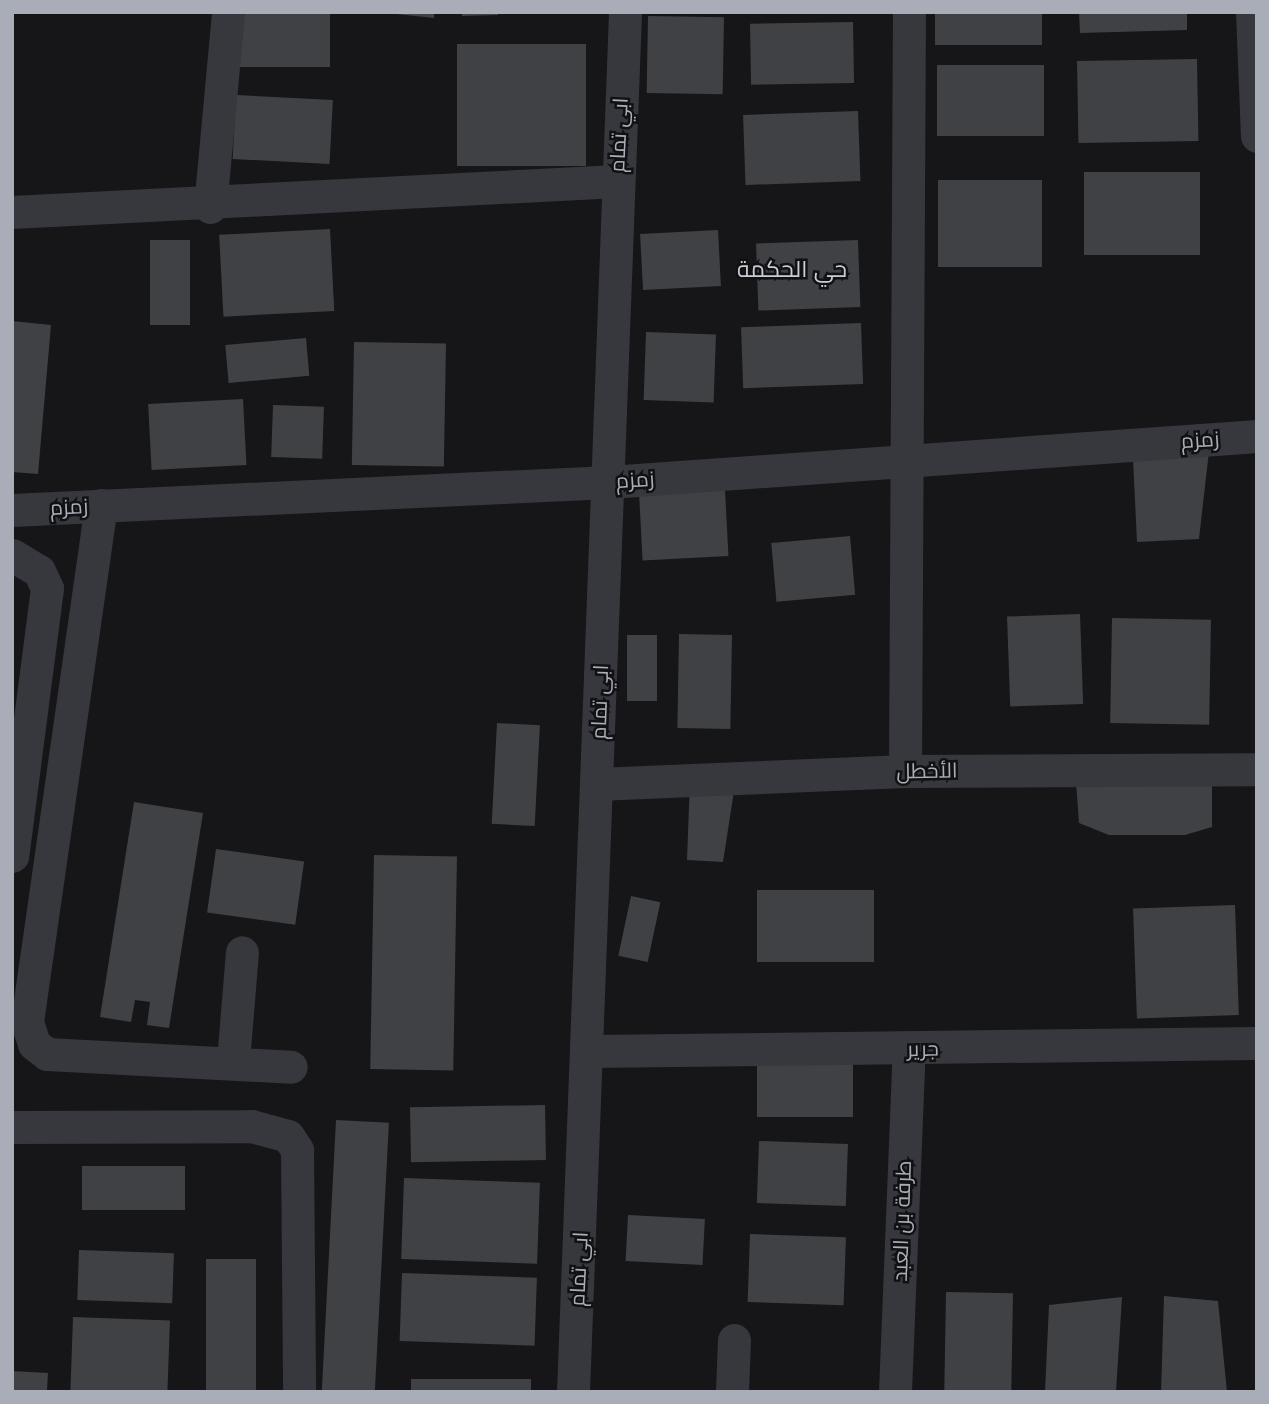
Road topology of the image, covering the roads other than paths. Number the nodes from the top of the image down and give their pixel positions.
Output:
1 (228, 12) edge
2 (625, 12) edge
3 (909, 12) edge
4 (1252, 12) edge
5 (1257, 136) edge
6 (617, 181) junction
7 (210, 207) junction
8 (12, 212) edge
9 (1257, 436) edge
10 (906, 458) junction
11 (609, 482) junction
12 (101, 505) junction
13 (12, 510) edge
14 (12, 555) edge
15 (33, 695) junction
16 (71, 699) junction
17 (1257, 769) edge
18 (905, 771) junction
19 (597, 784) junction
20 (12, 856) edge
21 (242, 952) dead end
22 (1257, 1043) edge
23 (909, 1050) junction
24 (590, 1051) junction
25 (233, 1061) junction
26 (291, 1067) dead end
27 (12, 1128) edge
28 (734, 1340) dead end
29 (299, 1392) edge
30 (573, 1392) edge
31 (732, 1392) edge
32 (895, 1392) edge

1 - 7 street
2 - 6 street, ابي تمام
3 - 10 street
4 - 5 street
6 - 7 street
6 - 11 street, ابي تمام
7 - 8 street
9 - 10 street, زمزم
10 - 11 street, زمزم
10 - 18 street
11 - 12 street, زمزم
11 - 19 street, ابي تمام
12 - 13 street, زمزم
12 - 16 street
14 - 15 street
15 - 16 street
15 - 20 street
16 - 25 street
17 - 18 street, الأخطل
18 - 19 street, الأخطل
19 - 24 street, ابي تمام
21 - 25 street
22 - 23 street, جرير
23 - 24 street, جرير
23 - 32 street, طرفة بن العبد
24 - 30 street, ابي تمام
25 - 26 street
27 - 29 street
28 - 31 street

